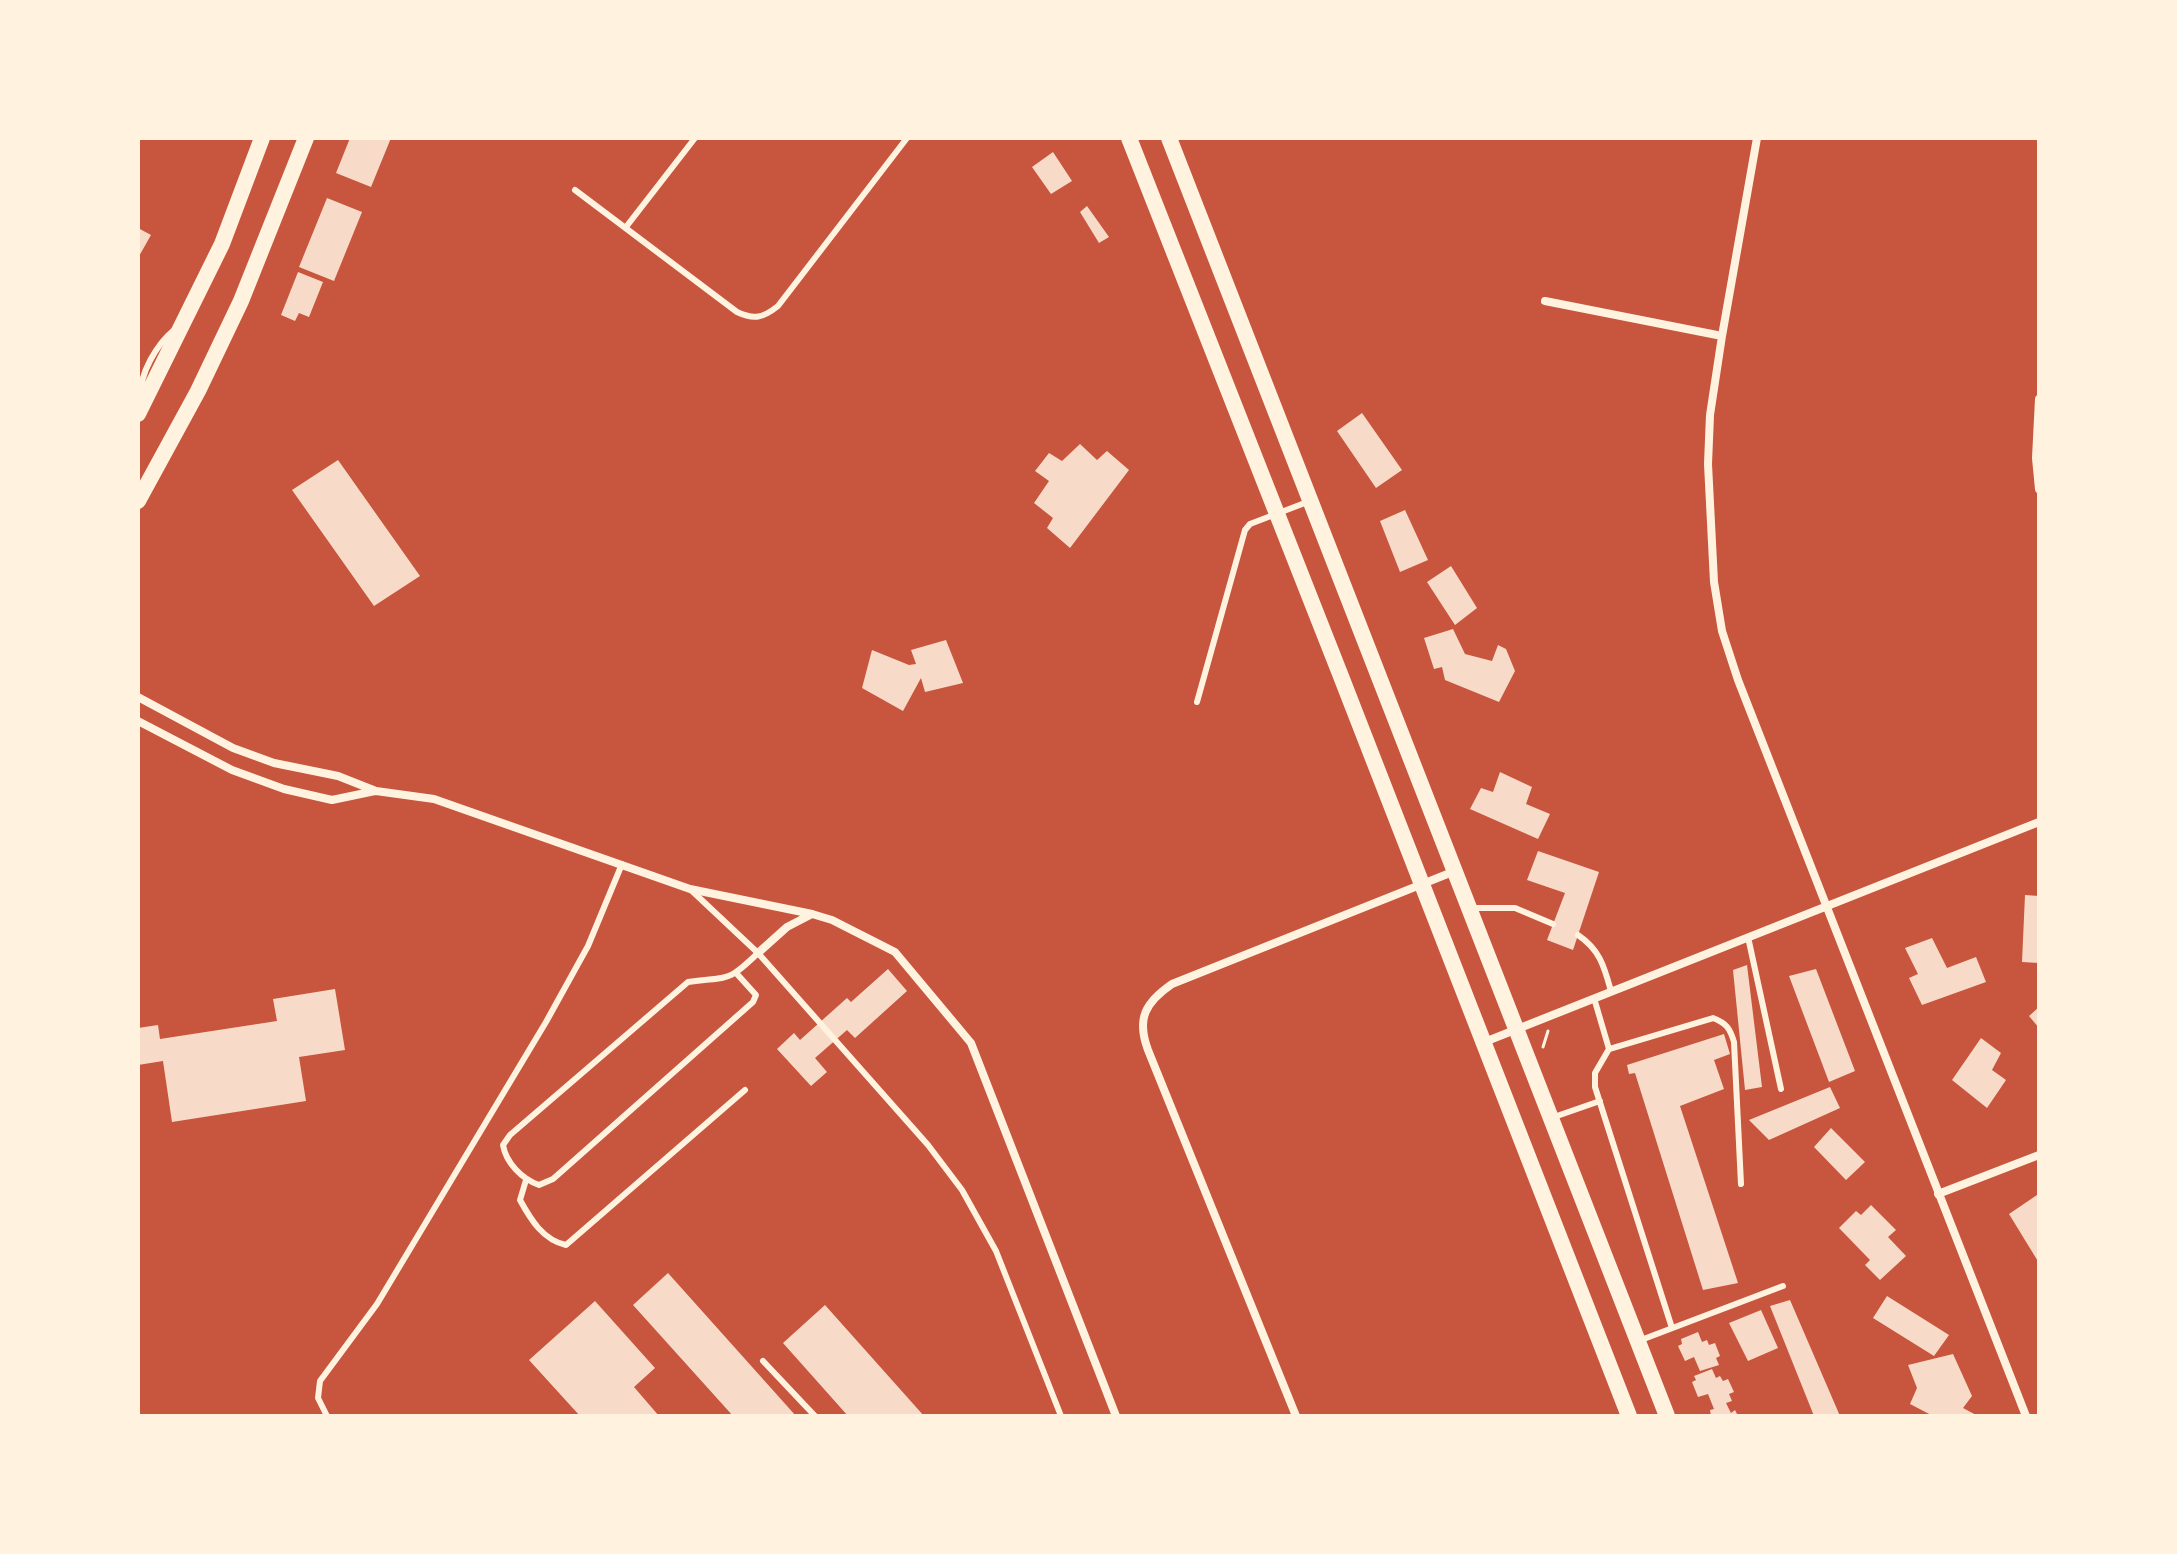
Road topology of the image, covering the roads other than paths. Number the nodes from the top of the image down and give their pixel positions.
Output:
1 (262, 138) edge
2 (306, 138) edge
3 (695, 138) edge
4 (907, 138) edge
5 (1129, 138) edge
6 (1169, 138) edge
7 (1757, 138) edge
8 (575, 190) dead end
9 (626, 227) junction
10 (1545, 301) dead end
11 (1722, 336) junction
12 (2039, 399) edge
13 (140, 411) edge
14 (2039, 489) edge
15 (138, 501) edge
16 (1310, 501) junction
17 (1278, 513) junction
18 (138, 697) edge
19 (1197, 702) dead end
20 (138, 721) edge
21 (376, 791) junction
22 (2039, 822) edge
23 (622, 864) junction
24 (1455, 871) junction
25 (1421, 883) junction
26 (690, 889) junction
27 (1828, 905) junction
28 (1469, 908) junction
29 (812, 914) junction
30 (1553, 924) dead end
31 (1578, 935) dead end
32 (1748, 936) junction
33 (758, 953) junction
34 (737, 974) junction
35 (1611, 991) junction
36 (1594, 998) junction
37 (1516, 1029) junction
38 (1482, 1043) junction
39 (1609, 1049) junction
40 (1781, 1089) dead end
41 (745, 1090) dead end
42 (1600, 1101) junction
43 (1550, 1119) junction
44 (2039, 1155) edge
45 (526, 1180) junction
46 (1741, 1184) dead end
47 (1938, 1194) junction
48 (1783, 1286) dead end
49 (1672, 1328) junction
50 (1637, 1341) junction
51 (763, 1361) dead end
52 (327, 1416) edge
53 (815, 1416) edge
54 (1061, 1416) edge
55 (1116, 1416) edge
56 (1296, 1416) edge
57 (1629, 1416) edge
58 (1667, 1416) edge
59 (2026, 1416) edge

1 - 13 main road
2 - 15 main road
3 - 9 lane
4 - 9 lane
5 - 17 main road
6 - 16 main road
7 - 11 street
8 - 9 lane
10 - 11 street
11 - 27 street
12 - 14 street
16 - 17 lane
16 - 24 main road
17 - 19 lane
17 - 25 main road
18 - 21 street
20 - 21 street
21 - 23 street
22 - 27 street
23 - 26 street
23 - 52 lane
24 - 25 street
24 - 28 main road
25 - 38 main road
25 - 56 street
26 - 29 street
26 - 33 lane
27 - 32 street
27 - 47 street
28 - 30 lane
28 - 37 main road
29 - 33 street
29 - 55 street
31 - 35 lane
32 - 35 street
32 - 40 lane
33 - 34 lane
33 - 54 lane
34 - 45 lane
34 - 45 lane
35 - 36 street
36 - 37 street
36 - 39 lane
37 - 38 street
37 - 43 main road
38 - 57 main road
39 - 42 lane
39 - 46 lane
41 - 45 lane
42 - 43 lane
42 - 49 lane
43 - 50 main road
44 - 47 street
47 - 59 street
48 - 49 lane
49 - 50 lane
50 - 58 main road
51 - 53 lane

